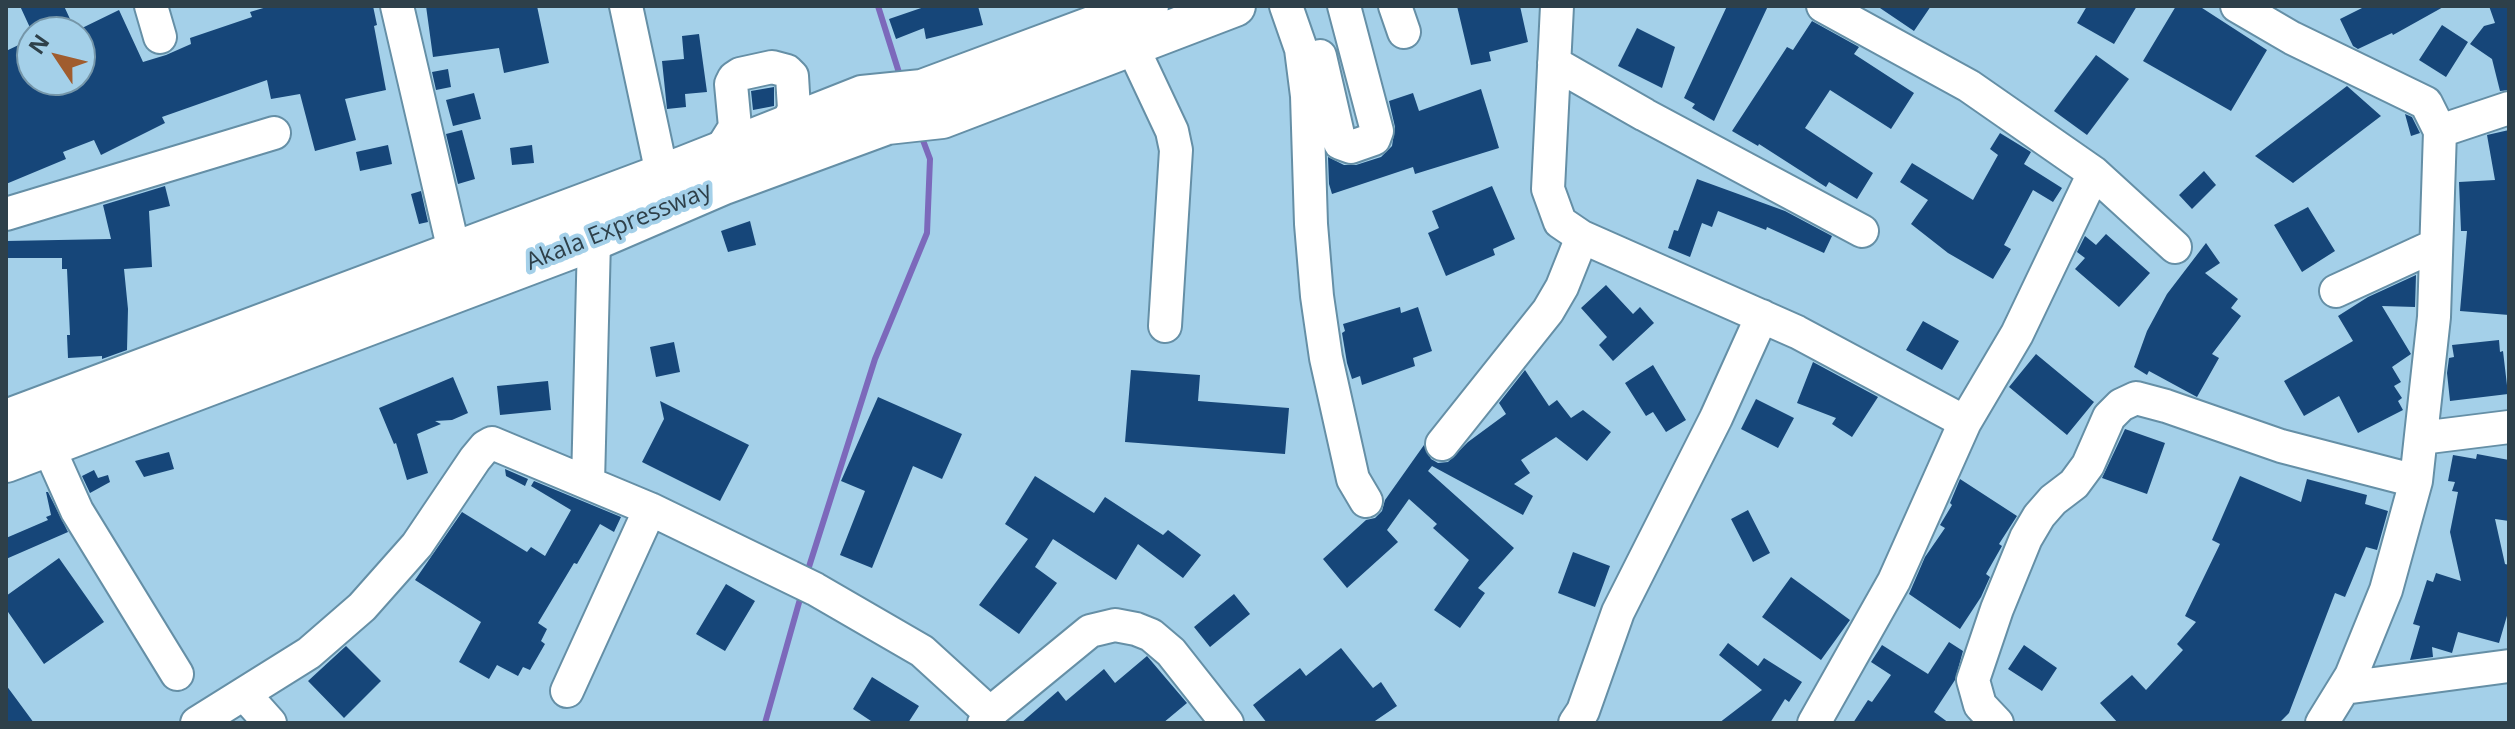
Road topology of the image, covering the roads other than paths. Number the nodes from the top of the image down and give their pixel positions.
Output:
1 (151, 6) edge
2 (397, 6) edge
3 (626, 6) edge
4 (1148, 6) edge
5 (1235, 6) edge
6 (1286, 6) edge
7 (1308, 6) edge
8 (1344, 6) edge
9 (1557, 6) edge
10 (1823, 6) edge
11 (2237, 6) edge
12 (160, 37) dead end
13 (1132, 46) junction
14 (1554, 63) junction
15 (932, 104) junction
16 (2509, 108) edge
17 (874, 110) junction
18 (790, 117) junction
19 (2440, 131) junction
20 (274, 133) dead end
21 (727, 139) junction
22 (2094, 173) junction
23 (662, 174) junction
24 (6, 214) edge
25 (1862, 231) dead end
26 (1582, 237) junction
27 (594, 240) junction
28 (2436, 245) junction
29 (2175, 247) dead end
30 (454, 251) junction
31 (2336, 291) dead end
32 (1762, 316) junction
33 (1165, 326) dead end
34 (6, 420) edge
35 (1965, 422) junction
36 (2509, 427) edge
37 (2421, 438) junction
38 (1442, 444) dead end
39 (48, 446) junction
40 (6, 462) edge
41 (2416, 481) junction
42 (588, 483) junction
43 (1366, 501) dead end
44 (650, 509) junction
45 (2509, 666) edge
46 (177, 674) dead end
47 (2344, 688) junction
48 (567, 691) dead end
49 (245, 695) junction
50 (987, 718) edge
51 (197, 723) edge
52 (270, 723) edge
53 (1227, 723) edge
54 (1575, 723) edge
55 (1814, 723) edge
56 (1997, 723) edge
57 (2322, 723) edge

1 - 12 street
2 - 30 street
3 - 23 street
4 - 15 main road, Akala Expressway
5 - 13 main road, Akala Expressway
6 - 43 street
7 - 8 street
9 - 14 street
10 - 22 street
11 - 19 street
13 - 15 main road, Akala Expressway
13 - 33 street
14 - 25 street
14 - 26 street
15 - 17 main road, Akala Expressway
16 - 19 street
17 - 18 main road, Akala Expressway
17 - 27 main road, Akala Expressway
18 - 21 main road, Akala Expressway
18 - 21 street
19 - 28 street
20 - 24 street
21 - 23 main road, Akala Expressway
22 - 29 street
22 - 35 street
23 - 30 main road, Akala Expressway
26 - 32 street
26 - 38 street
27 - 39 main road, Akala Expressway
27 - 42 street
28 - 31 street
28 - 37 street
30 - 34 main road, Akala Expressway
32 - 35 street
32 - 54 street
35 - 55 street
36 - 37 street
37 - 41 street
39 - 40 main road, Akala Expressway
39 - 46 street
41 - 47 street
41 - 56 street
42 - 44 street
42 - 49 street
44 - 48 street
44 - 50 street
45 - 47 street
47 - 57 street
49 - 51 street
49 - 52 street
50 - 53 street

